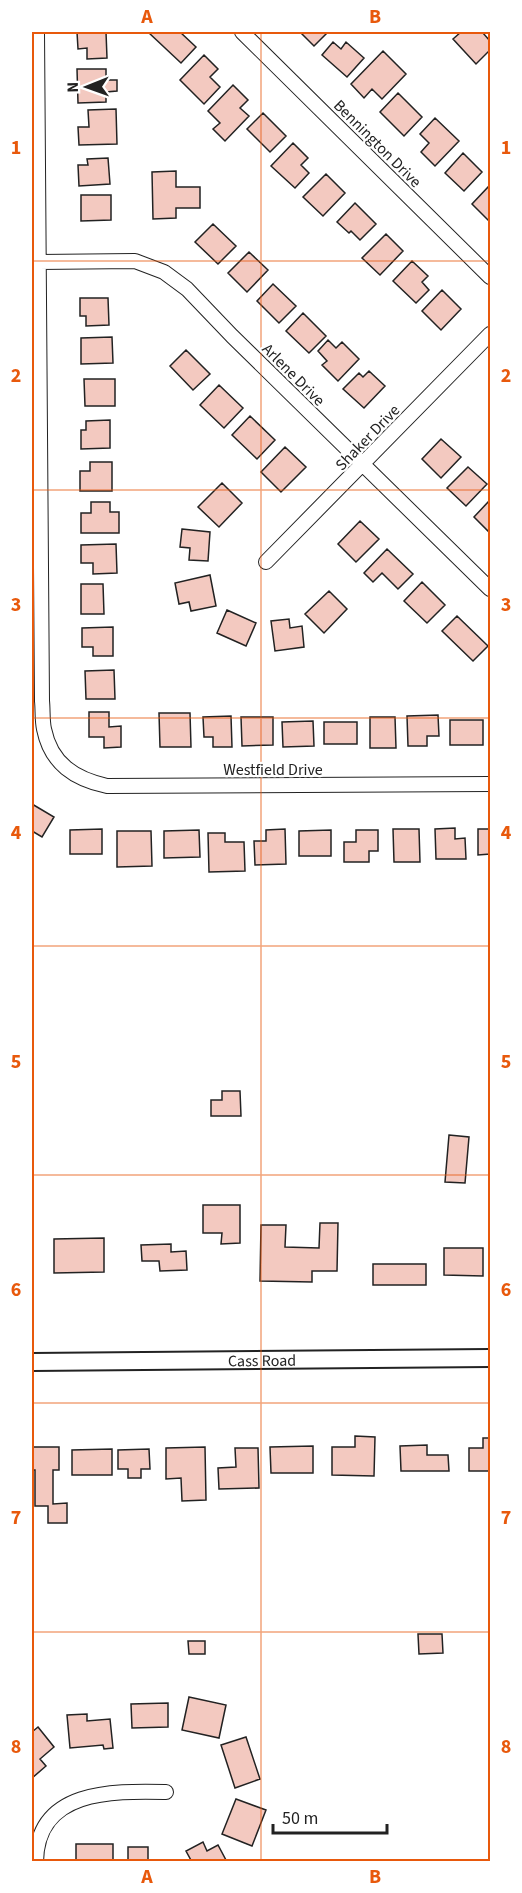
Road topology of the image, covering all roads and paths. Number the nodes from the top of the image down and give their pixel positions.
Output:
1 (37, 32) edge
2 (242, 32) edge
3 (39, 262) junction
4 (490, 277) edge
5 (490, 334) edge
6 (36, 425) edge
7 (363, 465) junction
8 (266, 562) dead end
9 (490, 590) edge
10 (490, 784) edge
11 (490, 1358) edge
12 (32, 1362) edge
13 (166, 1792) dead end
14 (36, 1862) edge

1 - 3 street
2 - 4 street, Bennington Drive
3 - 6 street
3 - 7 street, Arlene Drive
5 - 7 street, Shaker Drive
6 - 10 street, Westfield Drive
7 - 8 street, Shaker Drive
7 - 9 street, Arlene Drive
11 - 12 street, Cass Road
13 - 14 street

